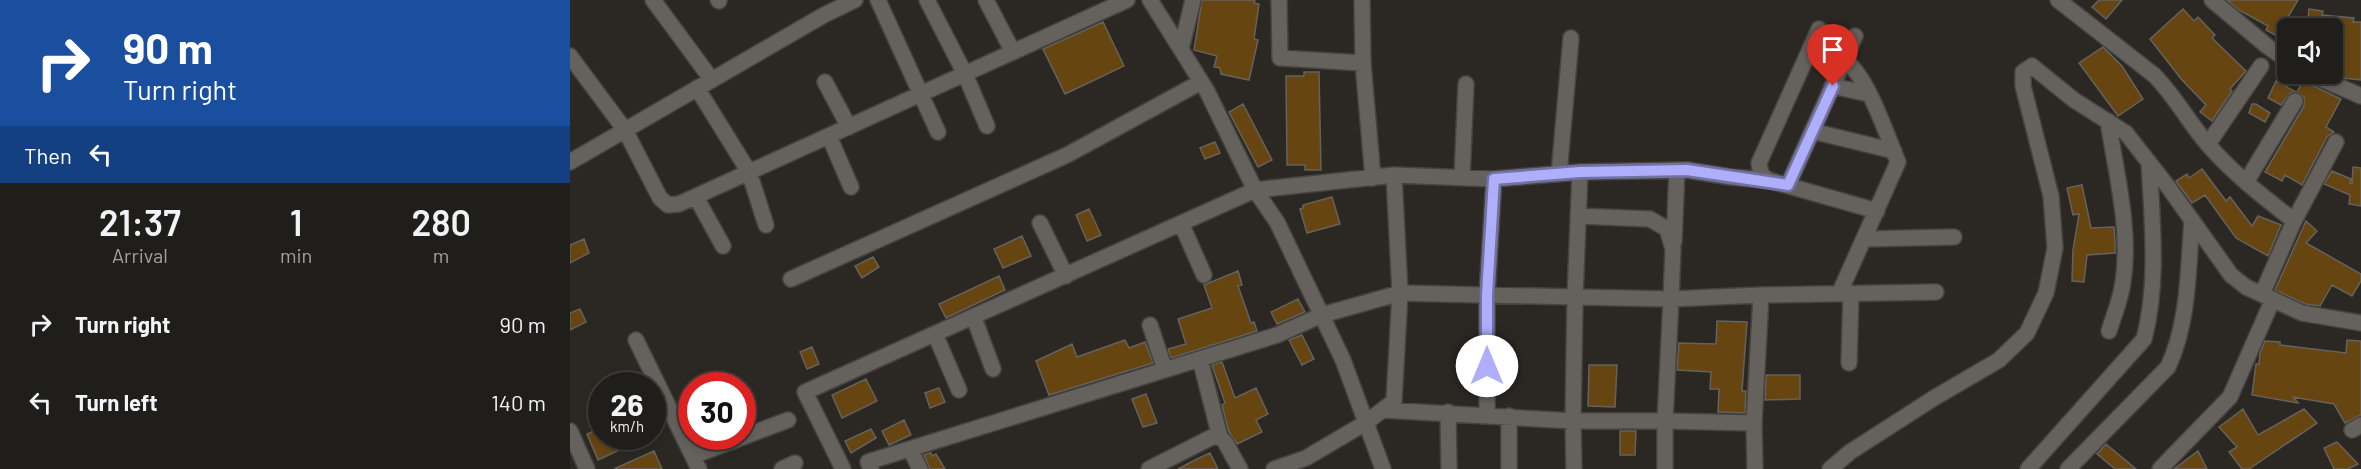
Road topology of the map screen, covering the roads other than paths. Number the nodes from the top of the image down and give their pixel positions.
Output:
1 (653, 0) edge
2 (855, 0) edge
3 (878, 0) edge
4 (927, 0) edge
5 (986, 0) edge
6 (1127, 0) edge
7 (1150, 0) edge
8 (1193, 0) edge
9 (1279, 0) edge
10 (1362, 0) edge
11 (2058, 0) edge
12 (2212, 0) edge
13 (829, 6) edge
14 (1819, 29) dead end
15 (1855, 36) dead end
16 (1571, 38) dead end
17 (1181, 49) junction
18 (1013, 52) junction
19 (2277, 54) edge
20 (570, 56) edge
21 (1844, 60) junction
22 (1363, 63) junction
23 (2261, 66) dead end
24 (965, 74) junction
25 (712, 80) junction
26 (825, 82) dead end
27 (1201, 82) junction
28 (1466, 84) dead end
29 (2333, 84) edge
30 (1833, 86) junction
31 (697, 88) junction
32 (922, 94) junction
33 (1869, 94) junction
34 (2361, 96) edge
35 (2295, 101) dead end
36 (2108, 122) junction
37 (987, 126) dead end
38 (849, 127) junction
39 (625, 130) junction
40 (1812, 131) junction
41 (938, 132) dead end
42 (829, 136) junction
43 (2336, 142) dead end
44 (2208, 144) junction
45 (1894, 151) junction
46 (570, 162) edge
47 (2149, 162) junction
48 (1677, 170) junction
49 (749, 172) junction
50 (1580, 172) junction
51 (1559, 174) junction
52 (1394, 175) junction
53 (1373, 178) junction
54 (1462, 178) junction
55 (1494, 179) junction
56 (1768, 180) junction
57 (2246, 183) junction
58 (1788, 185) junction
59 (851, 187) dead end
60 (1255, 190) junction
61 (696, 197) junction
62 (1877, 211) junction
63 (1578, 216) junction
64 (2192, 220) junction
65 (2294, 221) junction
66 (1040, 223) dead end
67 (1181, 224) junction
68 (766, 225) dead end
69 (1954, 237) dead end
70 (1864, 239) junction
71 (723, 246) dead end
72 (1673, 249) junction
73 (1204, 275) dead end
74 (1066, 276) junction
75 (791, 279) dead end
76 (1936, 292) dead end
77 (1400, 293) junction
78 (1845, 294) junction
79 (1487, 295) junction
80 (1761, 295) junction
81 (1575, 297) junction
82 (2268, 297) junction
83 (1671, 299) junction
84 (1322, 315) junction
85 (974, 318) junction
86 (2361, 323) edge
87 (1150, 325) dead end
88 (2109, 331) dead end
89 (935, 334) junction
90 (636, 340) dead end
91 (1200, 359) junction
92 (1849, 363) dead end
93 (993, 369) dead end
94 (1165, 370) junction
95 (959, 390) dead end
96 (1383, 410) junction
97 (1448, 412) junction
98 (1487, 414) junction
99 (1509, 416) junction
100 (788, 420) dead end
101 (1574, 421) junction
102 (1665, 421) junction
103 (1367, 422) junction
104 (1754, 423) junction
105 (570, 432) edge
106 (1220, 437) junction
107 (910, 449) junction
108 (696, 463) edge
109 (2168, 465) edge
110 (587, 469) edge
111 (843, 469) edge
112 (871, 469) edge
113 (920, 469) edge
114 (1149, 469) edge
115 (1240, 469) edge
116 (1274, 469) edge
117 (1383, 469) edge
118 (1449, 469) edge
119 (1509, 469) edge
120 (1574, 469) edge
121 (1665, 469) edge
122 (1755, 469) edge
123 (1830, 469) edge
124 (2028, 469) edge
125 (2068, 469) edge

1 - 25 street
2 - 13 street
3 - 32 street
4 - 24 street
5 - 18 street
6 - 18 street
7 - 17 street
8 - 17 street
9 - 22 street
10 - 22 street
11 - 44 street
12 - 19 street
13 - 25 street
14 - 56 street
15 - 21 street
16 - 51 street
17 - 27 street
18 - 24 street
20 - 39 street
21 - 30 street
21 - 33 street
22 - 53 street
23 - 44 street
24 - 32 street
24 - 37 street
25 - 31 street
26 - 38 street
27 - 60 street
27 - 75 street
28 - 54 street
29 - 34 street
30 - 33 street
30 - 40 street
31 - 39 street
31 - 49 street
32 - 38 street
32 - 41 street
33 - 45 street
35 - 57 street
36 - 47 street
36 - 88 street
36 - 123 street
38 - 42 street
39 - 46 street
39 - 61 street
40 - 45 street
40 - 58 street
42 - 49 street
42 - 59 street
43 - 65 street
44 - 57 street
45 - 62 street
47 - 64 street
47 - 124 street
48 - 50 street
48 - 56 street
48 - 72 street
49 - 61 street
49 - 68 street
50 - 51 street
50 - 63 street
51 - 55 street
52 - 53 street
52 - 54 street
52 - 77 street
53 - 60 street
54 - 55 street
55 - 79 street
56 - 58 street
57 - 65 street
58 - 62 street
60 - 67 street
60 - 84 street
61 - 71 street
62 - 70 street
63 - 72 street
63 - 81 street
64 - 82 street
64 - 125 street
65 - 82 street
66 - 74 street
67 - 73 street
67 - 74 street
69 - 70 street
70 - 78 street
72 - 83 street
74 - 85 street
76 - 78 street
77 - 79 street
77 - 84 street
77 - 96 street
78 - 80 street
78 - 92 street
79 - 81 street
79 - 98 street
80 - 83 street
80 - 104 street
81 - 83 street
81 - 101 street
82 - 86 street
82 - 109 street
83 - 102 street
84 - 91 street
84 - 103 street
85 - 89 street
85 - 93 street
87 - 94 street
89 - 95 street
89 - 111 street
90 - 108 street
91 - 94 street
91 - 106 street
94 - 107 street
96 - 97 street
96 - 103 street
97 - 98 street
97 - 118 street
98 - 99 street
99 - 101 street
99 - 119 street
100 - 108 street
101 - 102 street
101 - 120 street
102 - 104 street
102 - 121 street
103 - 116 street
103 - 117 street
104 - 122 street
105 - 110 street
106 - 114 street
106 - 115 street
107 - 112 street
107 - 113 street

